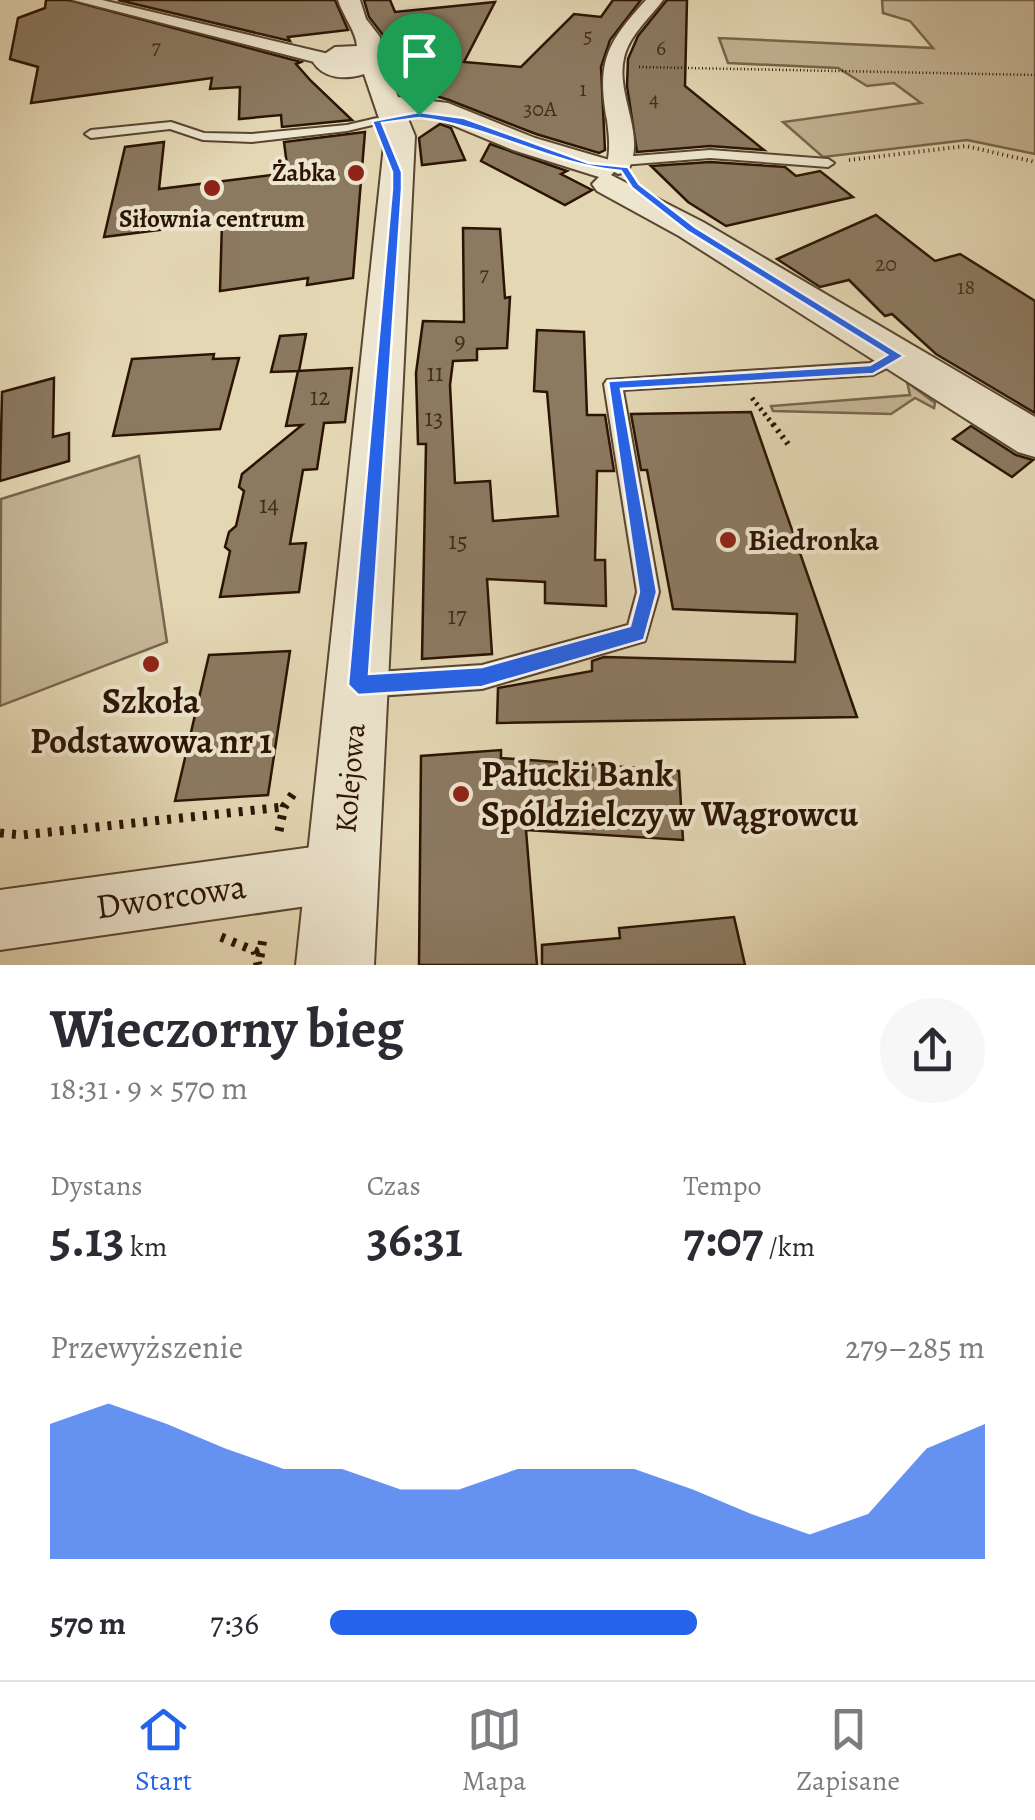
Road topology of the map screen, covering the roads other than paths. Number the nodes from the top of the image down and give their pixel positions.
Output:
1 (81, 0) edge
2 (654, 0) edge
3 (352, 10) edge
4 (352, 59) junction
5 (386, 114) junction
6 (90, 134) dead end
7 (828, 163) road end
8 (613, 173) junction
9 (897, 356) junction
10 (1035, 438) edge
11 (358, 685) junction
12 (342, 872) junction
13 (0, 920) edge
14 (335, 965) edge

1 - 4 street
2 - 8 street
3 - 4 street, Kolejowa
4 - 5 street, Kolejowa
5 - 6 lane
5 - 8 street
5 - 11 street, Kolejowa
7 - 8 lane
8 - 9 street
9 - 10 street
9 - 11 lane
11 - 12 street, Kolejowa
12 - 13 street, Dworcowa
12 - 14 street, Kolejowa

